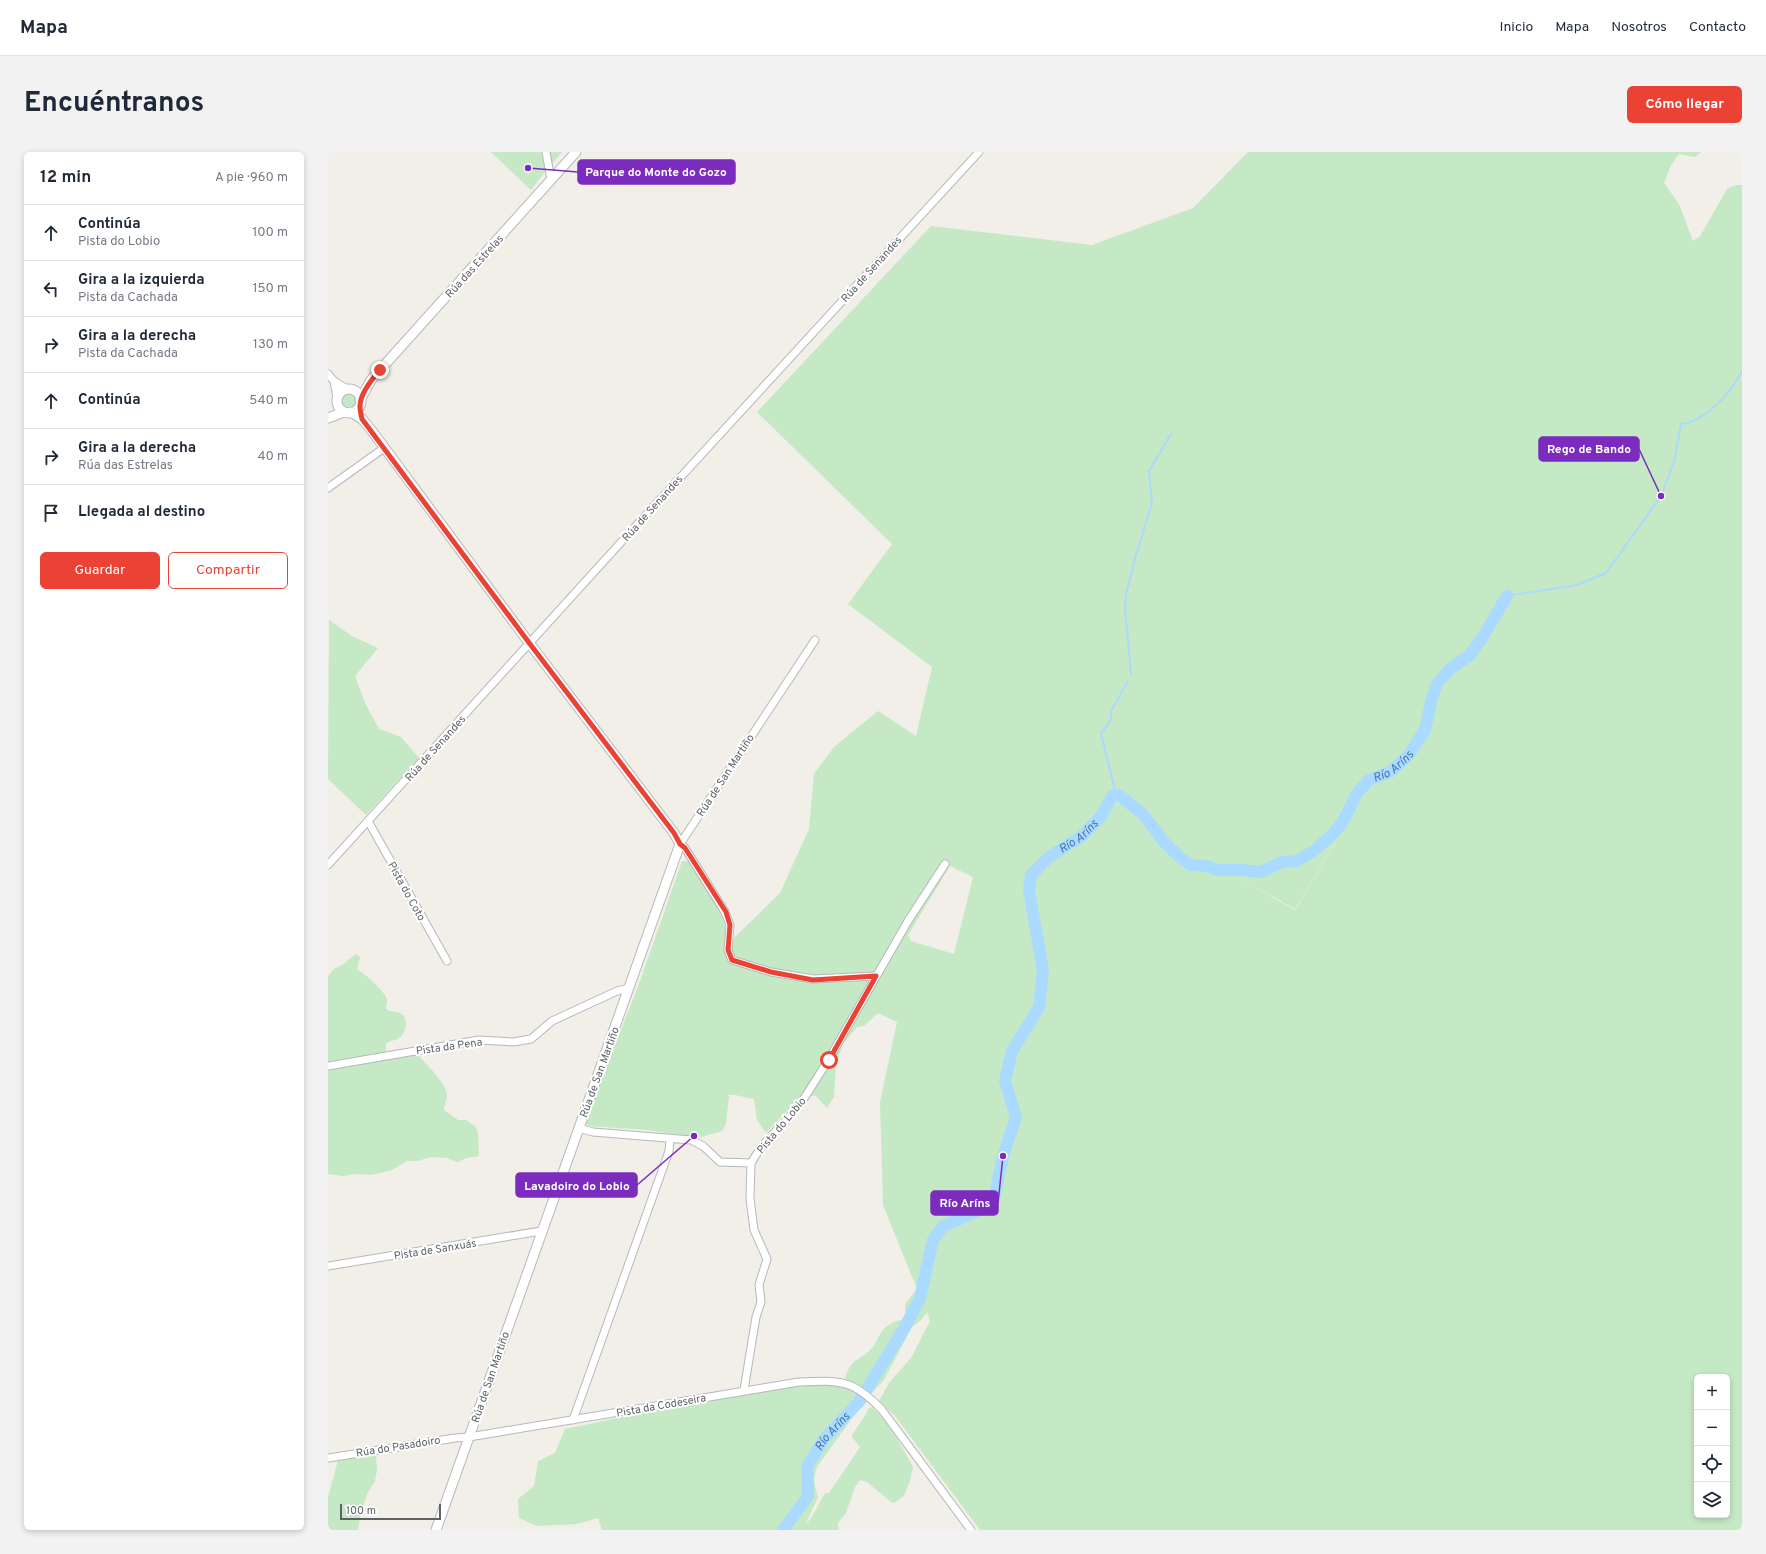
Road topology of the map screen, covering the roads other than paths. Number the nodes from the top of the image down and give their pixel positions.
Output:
1 (546, 152) edge
2 (576, 152) edge
3 (979, 152) edge
4 (551, 180) junction
5 (328, 374) edge
6 (372, 380) junction
7 (334, 381) junction
8 (350, 390) junction
9 (337, 399) junction
10 (360, 403) junction
11 (328, 412) edge
12 (347, 412) junction
13 (328, 418) edge
14 (362, 419) junction
15 (384, 448) junction
16 (328, 488) edge
17 (815, 640) dead end
18 (530, 644) junction
19 (368, 821) junction
20 (680, 844) junction
21 (945, 864) dead end
22 (328, 865) edge
23 (447, 961) dead end
24 (876, 976) junction
25 (629, 988) junction
26 (328, 1066) edge
27 (578, 1128) junction
28 (670, 1139) junction
29 (751, 1163) junction
30 (541, 1231) junction
31 (328, 1266) edge
32 (744, 1390) junction
33 (573, 1420) junction
34 (469, 1437) junction
35 (328, 1458) edge
36 (436, 1530) edge
37 (971, 1530) edge

1 - 4 street
2 - 4 street, Rúa das Estrelas
3 - 18 street, Rúa de Senandes
4 - 6 street, Rúa das Estrelas
5 - 7 street
6 - 8 street, Rúa das Estrelas
6 - 10 street, Rúa das Estrelas
7 - 8 street
7 - 9 street
8 - 9 street
8 - 10 street
9 - 11 street
9 - 12 street
10 - 12 street
10 - 14 street
12 - 13 street
12 - 14 street
14 - 15 street
15 - 16 street
15 - 18 street
17 - 20 street, Rúa de San Martiño
18 - 19 street, Rúa de Senandes
18 - 20 street
19 - 22 street, Rúa de Senandes
19 - 23 street, Pista do Coto
20 - 24 street
20 - 25 street, Rúa de San Martiño
21 - 24 street, Pista do Lobio
24 - 29 street, Pista do Lobio
25 - 26 street, Pista da Pena
25 - 27 street, Rúa de San Martiño
27 - 28 street, Pista do Lobio
27 - 30 street, Rúa de San Martiño
28 - 29 street, Pista do Lobio
28 - 33 street
29 - 32 street, Pista do Lobio
30 - 31 street, Pista de Sanxuás
30 - 34 street, Rúa de San Martiño
32 - 33 street, Pista da Codeseira
32 - 37 street, Pista da Codeseira
33 - 34 street, Pista da Codeseira
34 - 35 street, Rúa do Pasadoiro
34 - 36 street, Rúa de San Martiño

